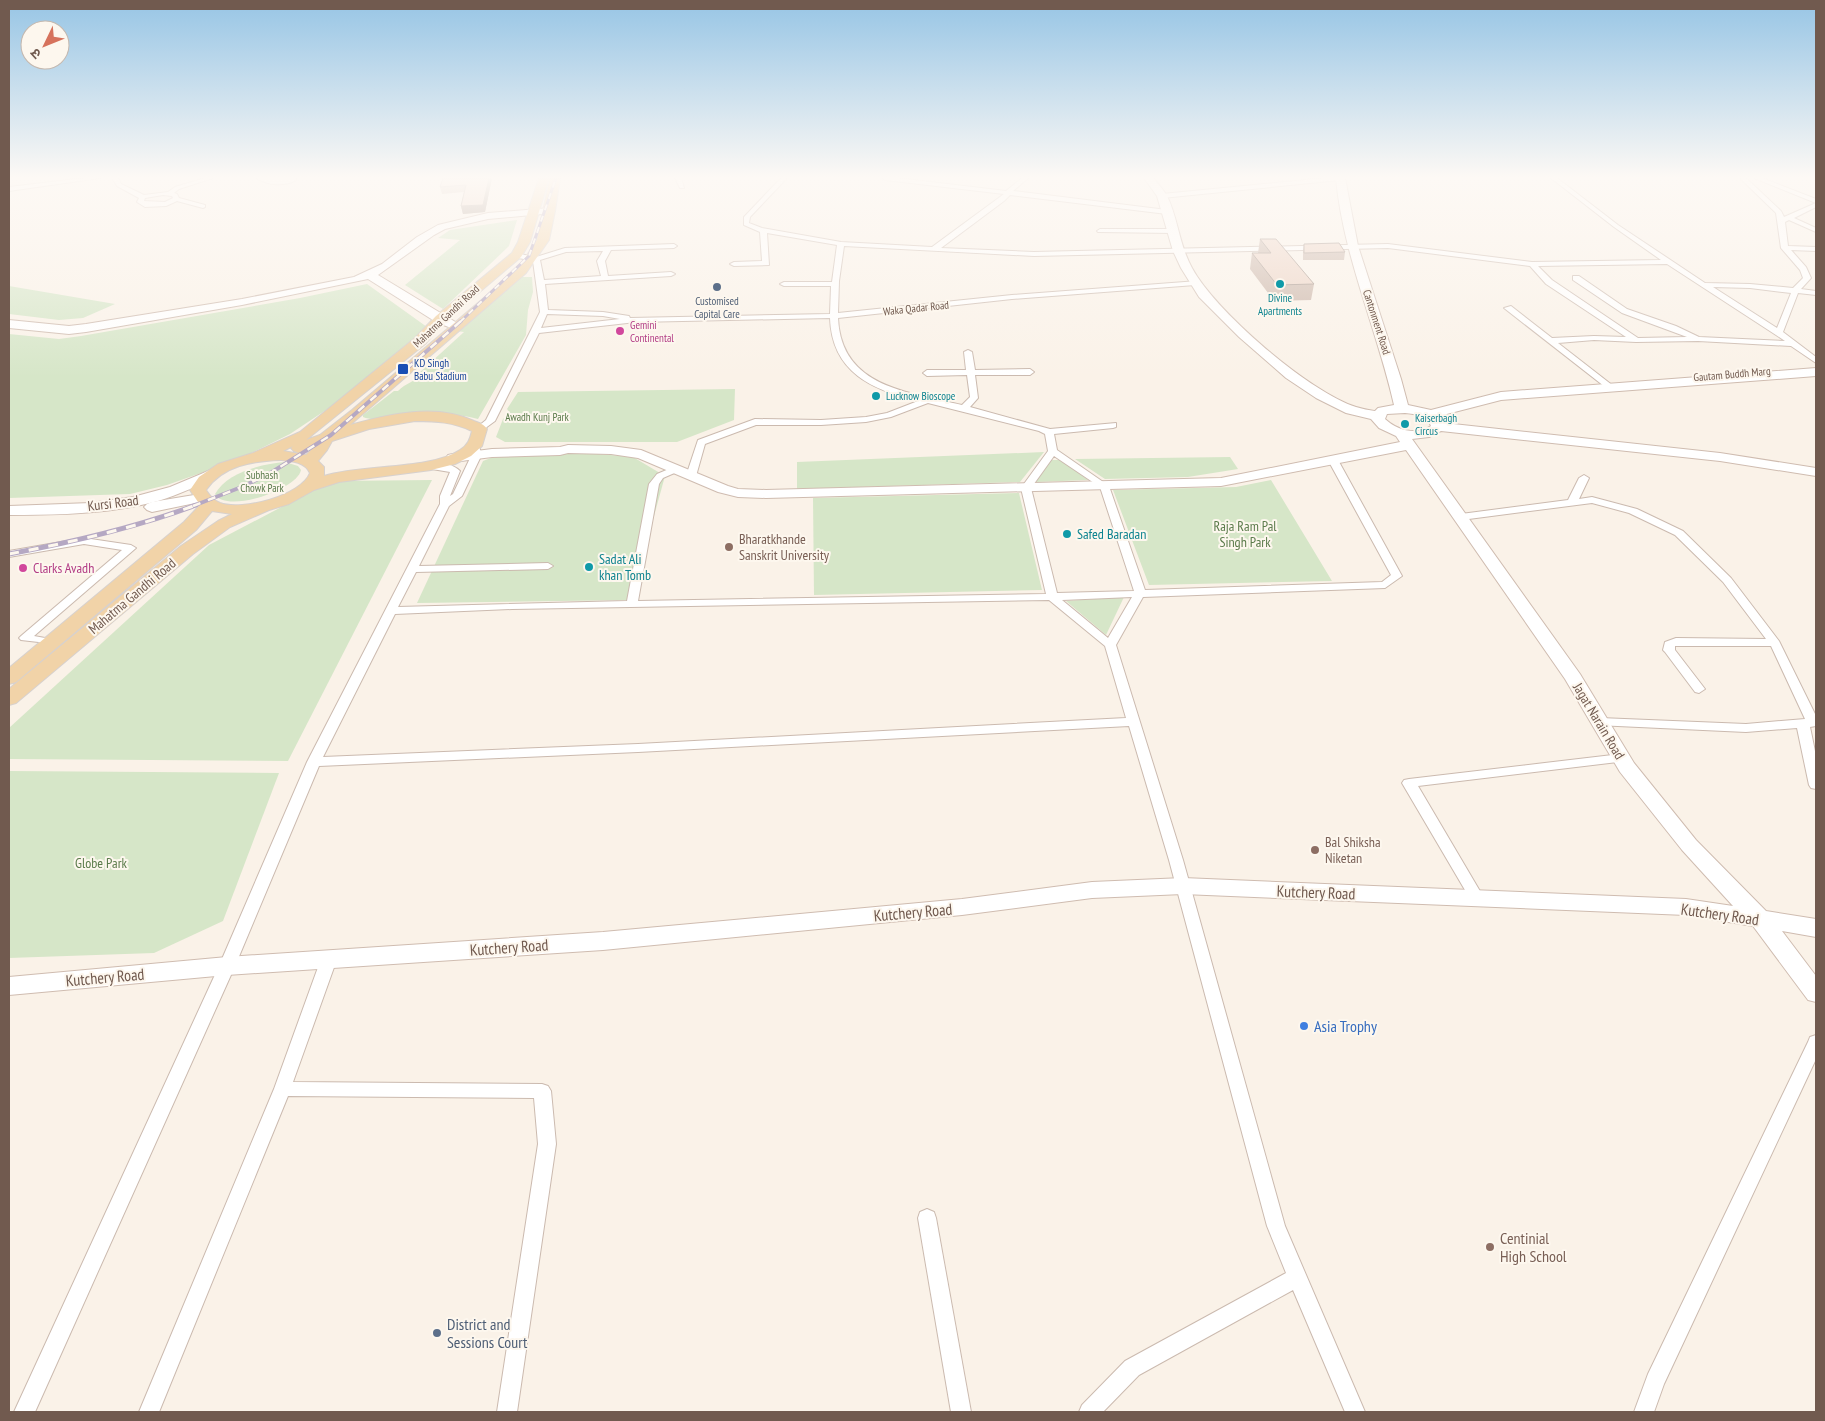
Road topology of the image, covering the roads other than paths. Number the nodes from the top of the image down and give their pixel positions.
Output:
1 (421, 244) edge
2 (523, 244) edge
3 (541, 244) edge
4 (764, 244) edge
5 (841, 244) edge
6 (846, 244) edge
7 (941, 244) edge
8 (1176, 244) edge
9 (1643, 244) edge
10 (1785, 244) edge
11 (674, 246) dead end
12 (1353, 246) junction
13 (1785, 248) junction
14 (608, 249) junction
15 (1816, 249) edge
16 (933, 250) junction
17 (1178, 251) junction
18 (517, 255) junction
19 (534, 258) junction
20 (1669, 262) junction
21 (734, 264) dead end
22 (1532, 264) junction
23 (671, 274) dead end
24 (370, 278) junction
25 (605, 278) junction
26 (1576, 278) dead end
27 (541, 282) junction
28 (1195, 283) junction
29 (784, 284) dead end
30 (834, 284) junction
31 (1704, 285) junction
32 (1796, 290) junction
33 (1816, 293) edge
34 (1508, 308) dead end
35 (544, 312) junction
36 (835, 316) junction
37 (636, 320) junction
38 (438, 323) junction
39 (9, 324) edge
40 (9, 329) edge
41 (452, 329) junction
42 (536, 331) junction
43 (1780, 333) junction
44 (1698, 339) junction
45 (1637, 340) junction
46 (1550, 341) junction
47 (1794, 344) junction
48 (968, 352) dead end
49 (1816, 361) edge
50 (1816, 368) edge
51 (971, 372) junction
52 (1030, 372) dead end
53 (1816, 372) edge
54 (927, 373) dead end
55 (1648, 384) junction
56 (1609, 387) junction
57 (928, 400) junction
58 (1402, 408) junction
59 (963, 409) junction
60 (1428, 415) junction
61 (1378, 416) junction
62 (350, 419) junction
63 (1113, 425) dead end
64 (365, 426) junction
65 (1438, 427) junction
66 (1049, 432) junction
67 (326, 437) junction
68 (477, 443) junction
69 (1409, 444) junction
70 (1053, 451) junction
71 (281, 455) junction
72 (259, 456) junction
73 (1333, 460) junction
74 (309, 461) junction
75 (429, 466) junction
76 (676, 469) junction
77 (1816, 472) edge
78 (213, 473) junction
79 (691, 476) junction
80 (1584, 478) dead end
81 (1104, 486) junction
82 (308, 488) junction
83 (1026, 488) junction
84 (204, 502) junction
85 (1572, 502) junction
86 (445, 504) junction
87 (264, 507) junction
88 (9, 511) edge
89 (9, 516) edge
90 (1461, 517) junction
91 (9, 554) edge
92 (548, 566) dead end
93 (413, 569) junction
94 (1140, 593) junction
95 (1052, 597) junction
96 (632, 604) junction
97 (392, 611) junction
98 (52, 642) junction
99 (1775, 643) junction
100 (1110, 645) junction
101 (9, 678) edge
102 (1698, 689) dead end
103 (9, 699) edge
104 (1134, 722) junction
105 (1600, 722) junction
106 (1811, 723) edge
107 (1621, 758) junction
108 (314, 762) junction
109 (1816, 785) edge
110 (1183, 886) junction
111 (1477, 898) junction
112 (1760, 919) junction
113 (1816, 928) edge
114 (329, 959) junction
115 (227, 966) junction
116 (9, 986) edge
117 (1816, 993) edge
118 (1816, 1042) edge
119 (282, 1089) junction
120 (927, 1218) dead end
121 (1298, 1277) junction
122 (24, 1412) edge
123 (149, 1412) edge
124 (507, 1412) edge
125 (961, 1412) edge
126 (1089, 1412) edge
127 (1355, 1412) edge
128 (1644, 1412) edge

1 - 24 street
2 - 18 main road, Mahatma Gandhi Road
3 - 19 main road, Mahatma Gandhi Road
4 - 21 street
5 - 30 street
6 - 16 street
7 - 16 street
8 - 17 street
9 - 20 street
10 - 13 street
11 - 14 street
12 - 17 street
12 - 22 street
12 - 58 street, Cantonment Road
13 - 15 street
13 - 32 street
14 - 19 street
14 - 25 street
16 - 17 street
17 - 28 street
18 - 19 street
18 - 38 main road, Mahatma Gandhi Road
19 - 27 street
19 - 41 main road, Mahatma Gandhi Road
20 - 22 street
20 - 31 street
22 - 45 street
23 - 25 street
24 - 38 street
24 - 39 street
24 - 40 street
25 - 27 street
26 - 44 street
27 - 35 street
28 - 36 street, Waka Qadar Road
28 - 61 street
29 - 30 street
30 - 36 street
31 - 32 street
31 - 43 street
32 - 33 street
32 - 43 street
34 - 46 street
35 - 37 street, Waka Qadar Road
35 - 42 street
36 - 37 street, Waka Qadar Road
36 - 57 street
37 - 42 street, Waka Qadar Road
38 - 41 street
38 - 72 main road, Mahatma Gandhi Road
41 - 62 main road, Mahatma Gandhi Road
42 - 68 street
43 - 47 street
44 - 45 street
44 - 47 street
45 - 46 street
46 - 56 street
47 - 49 street
48 - 51 street
50 - 55 street, Gautam Buddh Marg
51 - 52 street
51 - 54 street
51 - 59 street
53 - 55 street
55 - 56 street
56 - 60 street
57 - 59 street
57 - 79 street
58 - 60 street
58 - 61 street
59 - 66 street
60 - 65 street
61 - 69 street
62 - 64 main road
62 - 67 main road, Mahatma Gandhi Road
63 - 66 street
64 - 67 main road
64 - 68 main road
65 - 69 street
65 - 77 street
66 - 70 street
67 - 71 main road
67 - 74 main road, Mahatma Gandhi Road
68 - 75 main road
68 - 76 street
68 - 86 street
69 - 73 street
69 - 90 street, Jagat Narain Road
70 - 81 street
70 - 83 street
71 - 72 main road
71 - 74 main road
72 - 78 main road
73 - 81 street
73 - 94 street
74 - 82 main road
75 - 82 main road
75 - 86 street
76 - 79 street
76 - 96 street
78 - 84 main road
78 - 88 street, Kursi Road
79 - 83 street
80 - 85 street
81 - 83 street
81 - 94 street
82 - 87 main road
83 - 95 street
84 - 87 main road
84 - 89 street, Kursi Road
84 - 98 main road, Mahatma Gandhi Road
85 - 90 street
85 - 99 street
86 - 93 street
87 - 103 main road, Mahatma Gandhi Road
90 - 105 street, Jagat Narain Road
91 - 98 street
92 - 93 street
93 - 97 street
94 - 95 street
94 - 100 street
95 - 96 street
95 - 100 street
96 - 97 street
97 - 108 street
98 - 101 main road, Mahatma Gandhi Road
99 - 102 street
99 - 106 street
100 - 104 street
104 - 108 street
104 - 110 street
105 - 106 street
105 - 107 street, Jagat Narain Road
106 - 109 street
107 - 111 street
107 - 112 street, Jagat Narain Road
108 - 115 street
110 - 111 street, Kutchery Road
110 - 114 street, Kutchery Road
110 - 121 street
111 - 112 street, Kutchery Road
112 - 113 street, Kutchery Road
112 - 117 street, Jagat Narain Road
114 - 115 street, Kutchery Road
114 - 119 street
115 - 116 street, Kutchery Road
115 - 122 street
118 - 128 street
119 - 123 street
119 - 124 street
120 - 125 street
121 - 126 street
121 - 127 street

